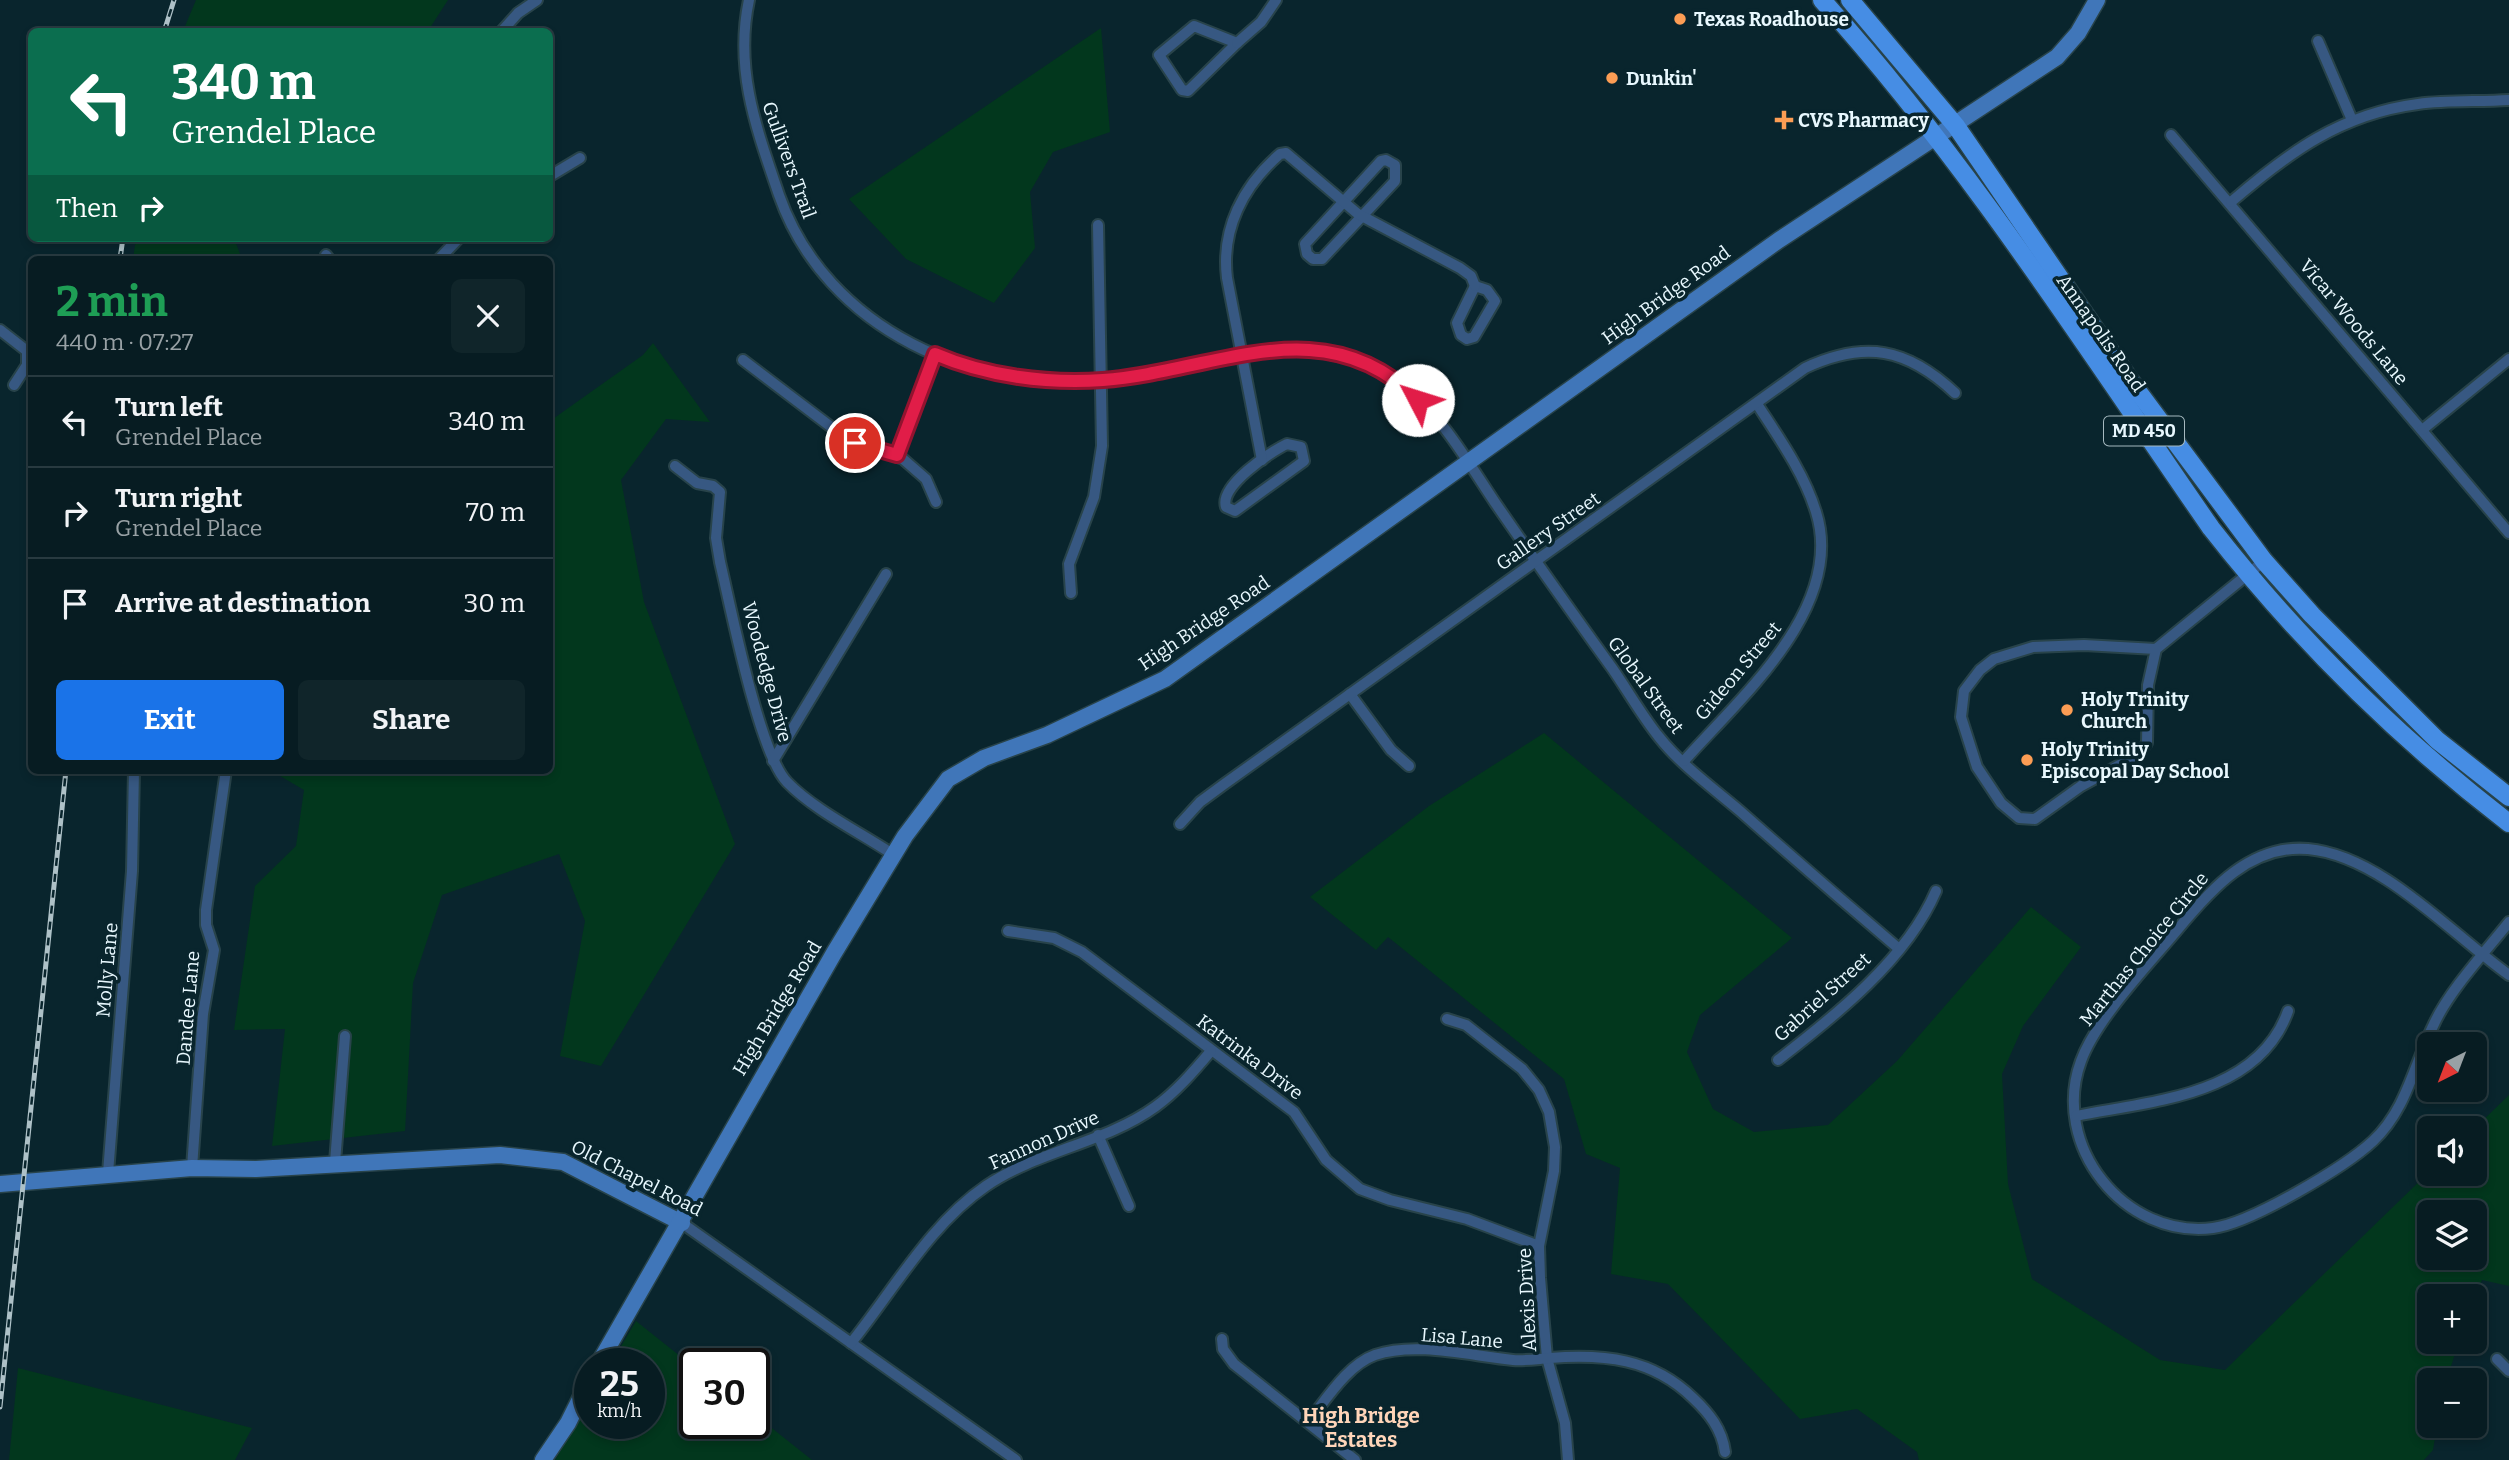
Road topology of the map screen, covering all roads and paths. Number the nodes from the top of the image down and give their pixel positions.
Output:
1 (537, 0) edge
2 (749, 0) edge
3 (1276, 0) edge
4 (1822, 0) edge
5 (1850, 0) edge
6 (2097, 0) edge
7 (505, 28) edge
8 (2318, 41) dead end
9 (1237, 43) junction
10 (2509, 100) edge
11 (2352, 120) junction
12 (1955, 126) junction
13 (2171, 135) dead end
14 (1937, 137) junction
15 (580, 158) dead end
16 (553, 174) edge
17 (1342, 202) junction
18 (2231, 202) junction
19 (1362, 216) junction
20 (1098, 225) dead end
21 (455, 242) edge
22 (442, 256) edge
23 (1475, 286) junction
24 (1, 330) edge
25 (935, 354) junction
26 (1241, 354) junction
27 (28, 355) edge
28 (28, 359) edge
29 (2509, 359) edge
30 (743, 360) dead end
31 (1102, 380) junction
32 (14, 385) dead end
33 (1955, 393) dead end
34 (1757, 404) junction
35 (2422, 430) junction
36 (897, 455) junction
37 (1262, 460) junction
38 (1468, 463) junction
39 (675, 466) dead end
40 (936, 502) dead end
41 (2509, 533) edge
42 (2264, 561) junction
43 (1536, 562) junction
44 (886, 574) dead end
45 (2248, 576) junction
46 (1071, 593) dead end
47 (2155, 649) junction
48 (1350, 694) junction
49 (773, 761) junction
50 (1684, 761) junction
51 (1409, 766) dead end
52 (134, 774) edge
53 (225, 774) edge
54 (2509, 796) edge
55 (2509, 823) edge
56 (1180, 824) dead end
57 (894, 855) junction
58 (1936, 891) dead end
59 (2509, 922) edge
60 (1008, 931) dead end
61 (1898, 948) junction
62 (2482, 956) junction
63 (2509, 975) edge
64 (2288, 1011) dead end
65 (1447, 1019) dead end
66 (345, 1036) dead end
67 (1211, 1051) junction
68 (1778, 1060) dead end
69 (2076, 1116) junction
70 (1098, 1135) junction
71 (335, 1162) junction
72 (192, 1168) junction
73 (108, 1173) junction
74 (0, 1184) edge
75 (1129, 1206) dead end
76 (682, 1223) junction
77 (1539, 1245) junction
78 (1222, 1339) dead end
79 (851, 1343) junction
80 (608, 1348) edge
81 (1547, 1358) junction
82 (2497, 1359) dead end
83 (2509, 1371) edge
84 (574, 1411) edge
85 (1308, 1422) junction
86 (1725, 1452) dead end
87 (543, 1460) edge
88 (1016, 1460) edge
89 (1354, 1460) edge
90 (1568, 1460) edge

1 - 7 street
2 - 25 street, Gullivers Trail
3 - 9 street
4 - 14 main road, Annapolis Road / MD 450
5 - 12 main road, Annapolis Road / MD 450
6 - 12 street, High Bridge Road
8 - 11 street
9 - 9 street
10 - 11 street
11 - 18 street
12 - 14 street, High Bridge Road
12 - 42 main road, Annapolis Road / MD 450
13 - 18 street, Vicar Woods Lane
14 - 38 street, High Bridge Road
14 - 45 main road, Annapolis Road / MD 450
15 - 16 street
17 - 19 street
17 - 19 street
17 - 19 street
17 - 26 street
18 - 35 street, Vicar Woods Lane
19 - 23 street
20 - 31 street
21 - 22 street
23 - 23 street
24 - 27 street
25 - 31 street, Gullivers Trail
25 - 36 street
26 - 31 street, Gullivers Trail
26 - 37 street
26 - 38 street, Gullivers Trail
28 - 32 street
29 - 35 street
30 - 36 street
31 - 46 street
33 - 34 street, Gallery Street
34 - 43 street, Gallery Street
34 - 50 street, Gideon Street
35 - 41 street, Vicar Woods Lane
36 - 40 street
37 - 37 street
38 - 43 street, Global Street
38 - 57 street, High Bridge Road
39 - 49 street, Woodedge Drive
42 - 45 street
42 - 54 main road, Annapolis Road / MD 450
43 - 48 street, Gallery Street
43 - 50 street, Global Street
44 - 49 street
45 - 47 street
45 - 55 main road, Annapolis Road / MD 450
47 - 47 street
48 - 51 street
48 - 56 street, Gallery Street
49 - 57 street, Woodedge Drive
50 - 61 street, Global Street
52 - 73 street, Molly Lane
53 - 72 street, Dandee Lane
57 - 76 street, High Bridge Road
58 - 61 street, Gabriel Street
59 - 62 street, Marthas Choice Circle
60 - 67 street, Katrinka Drive
61 - 68 street, Gabriel Street
62 - 63 street
62 - 69 street, Marthas Choice Circle
62 - 69 street, Marthas Choice Circle
64 - 69 street
65 - 77 street, Alexis Drive
66 - 71 street
67 - 70 street, Fannon Drive
67 - 77 street, Katrinka Drive
70 - 75 street
70 - 79 street, Fannon Drive
71 - 72 street, Old Chapel Road
71 - 76 street, Old Chapel Road
72 - 73 street, Old Chapel Road
73 - 74 street, Old Chapel Road
76 - 79 street, Old Chapel Road
76 - 80 street, High Bridge Road
77 - 81 street, Alexis Drive
78 - 85 street
79 - 88 street, Old Chapel Road
81 - 85 street, Lisa Lane
81 - 86 street, Lisa Lane
81 - 90 street, Alexis Drive
82 - 83 street
84 - 87 street
85 - 89 street

